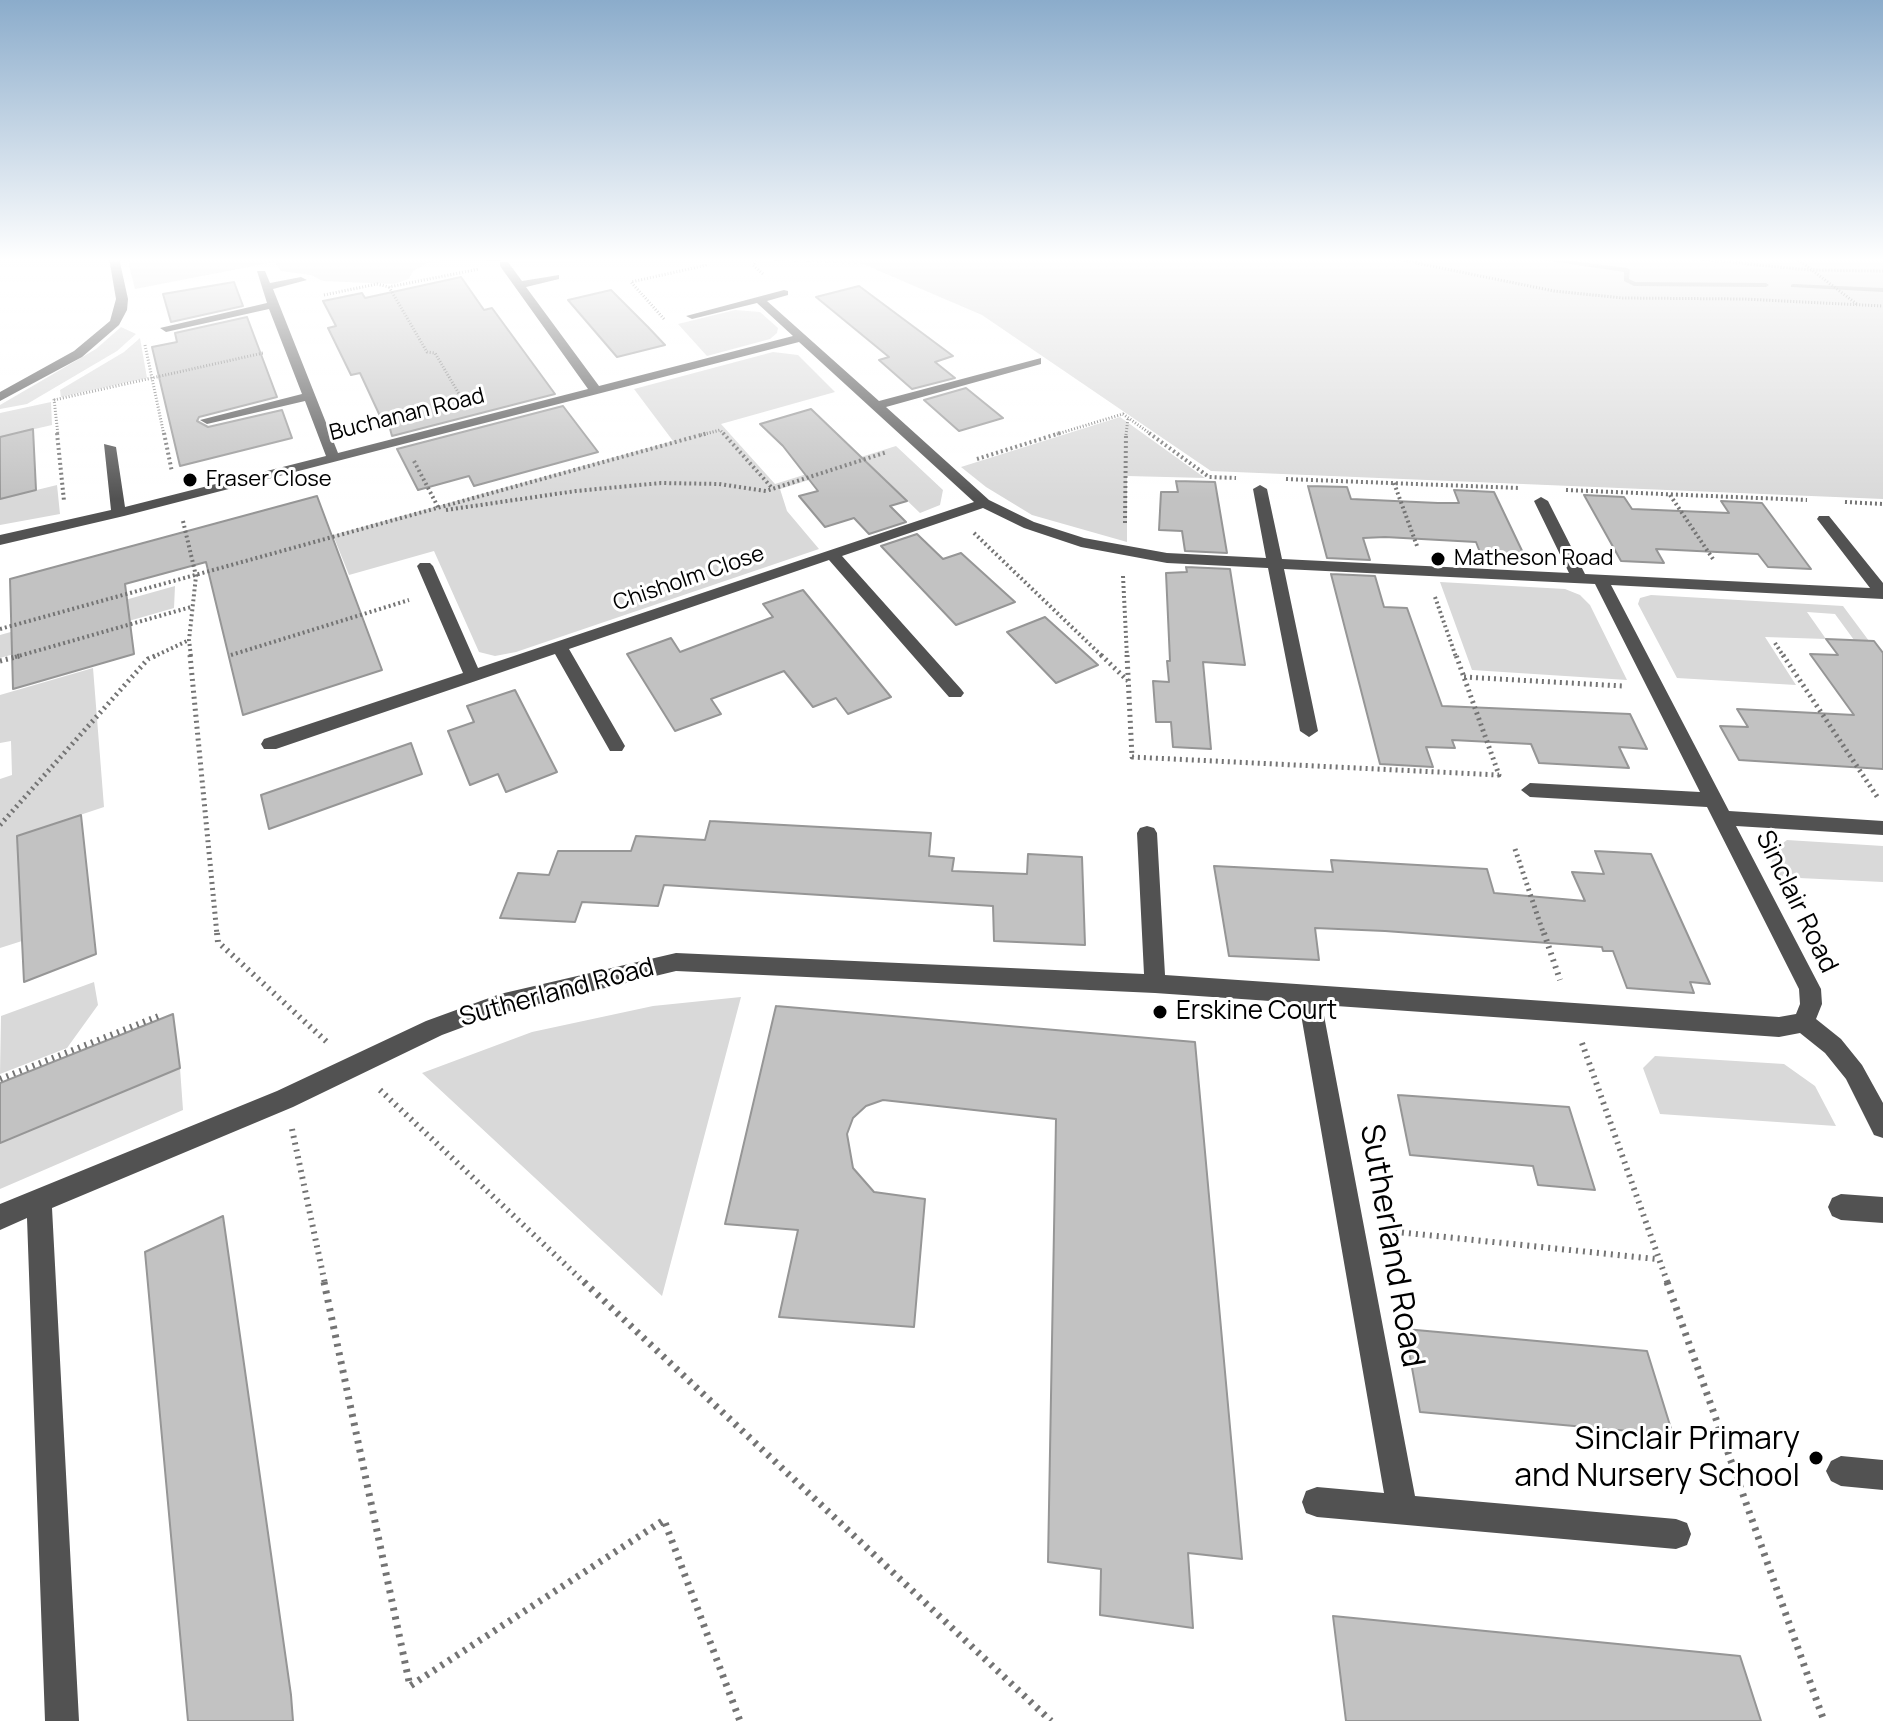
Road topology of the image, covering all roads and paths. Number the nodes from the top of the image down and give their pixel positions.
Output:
1 (100, 338) edge
2 (143, 338) edge
3 (285, 338) edge
4 (419, 338) edge
5 (558, 338) edge
6 (799, 338) edge
7 (800, 338) edge
8 (268, 352) dead end
9 (1037, 361) dead end
10 (152, 378) junction
11 (595, 389) junction
12 (54, 391) dead end
13 (308, 396) junction
14 (0, 397) edge
15 (61, 398) dead end
16 (876, 406) junction
17 (1128, 418) junction
18 (207, 420) dead end
19 (475, 420) junction
20 (403, 439) junction
21 (915, 443) junction
22 (109, 447) dead end
23 (333, 457) junction
24 (946, 469) junction
25 (1240, 478) dead end
26 (1286, 479) dead end
27 (1394, 483) junction
28 (773, 489) junction
29 (1260, 489) dead end
30 (1562, 490) dead end
31 (1669, 494) junction
32 (1536, 495) joint
33 (178, 498) junction
34 (1807, 500) dead end
35 (64, 502) dead end
36 (1837, 502) dead end
37 (984, 503) junction
38 (1883, 504) edge
39 (439, 509) junction
40 (430, 511) junction
41 (119, 513) junction
42 (953, 513) junction
43 (1824, 519) dead end
44 (0, 540) edge
45 (1415, 540) dead end
46 (1125, 552) junction
47 (1709, 553) dead end
48 (833, 555) junction
49 (1275, 563) junction
50 (425, 566) dead end
51 (196, 576) junction
52 (1579, 578) junction
53 (1600, 579) junction
54 (437, 592) junction
55 (1883, 594) edge
56 (191, 607) junction
57 (0, 629) edge
58 (189, 640) junction
59 (1775, 643) dead end
60 (560, 648) junction
61 (231, 655) dead end
62 (0, 661) edge
63 (474, 677) junction
64 (1464, 677) dead end
65 (1128, 682) dead end
66 (1656, 688) junction
67 (955, 693) dead end
68 (1309, 731) dead end
69 (270, 744) dead end
70 (616, 746) dead end
71 (1530, 790) dead end
72 (1883, 805) edge
73 (1718, 809) junction
74 (0, 825) edge
75 (1883, 828) edge
76 (1147, 833) dead end
77 (1515, 849) dead end
78 (1155, 984) junction
79 (1309, 995) junction
80 (1572, 1013) junction
81 (161, 1015) dead end
82 (1803, 1022) junction
83 (354, 1066) junction
84 (0, 1079) edge
85 (285, 1099) junction
86 (1883, 1127) edge
87 (39, 1200) junction
88 (1841, 1207) dead end
89 (1883, 1210) edge
90 (0, 1217) edge
91 (1351, 1228) junction
92 (1657, 1259) junction
93 (1841, 1471) dead end
94 (1883, 1475) edge
95 (1317, 1502) dead end
96 (1402, 1509) junction
97 (1676, 1534) dead end
98 (62, 1721) edge
99 (740, 1721) edge
100 (1051, 1721) edge
101 (1824, 1721) edge

1 - 14 street
2 - 10 path
3 - 13 street
4 - 19 path
5 - 11 street
6 - 11 street, Buchanan Road
7 - 16 street
8 - 10 path
9 - 16 street
10 - 15 path
10 - 33 path
11 - 19 street, Buchanan Road
12 - 35 path
13 - 18 street
13 - 23 street
16 - 21 street
17 - 24 path
17 - 25 path
17 - 46 path
19 - 20 street, Buchanan Road
20 - 23 street, Buchanan Road
20 - 39 path
21 - 24 street
21 - 28 path
22 - 41 street
23 - 33 street, Buchanan Road
24 - 37 street
26 - 27 path
27 - 32 path
27 - 45 path
28 - 39 path
28 - 40 path
29 - 49 street
30 - 31 path
31 - 34 path
31 - 47 path
32 - 52 street
33 - 41 street, Buchanan Road
33 - 51 path
36 - 38 path
37 - 42 street, Chisholm Close
37 - 46 street
39 - 40 path
40 - 51 path
41 - 44 street, Buchanan Road
42 - 48 street, Chisholm Close
42 - 65 path
43 - 55 street
46 - 49 street
48 - 60 street, Chisholm Close
48 - 67 street
49 - 52 street
49 - 68 street
50 - 54 street
51 - 56 path
51 - 57 path
52 - 53 street
53 - 55 street
53 - 66 street, Sinclair Road
54 - 61 path
54 - 63 street
56 - 58 path
56 - 62 path
58 - 74 path
58 - 83 path
59 - 72 path
60 - 63 street, Chisholm Close
60 - 70 street
63 - 69 street, Chisholm Close
64 - 66 path
66 - 73 street, Sinclair Road
71 - 73 street
73 - 75 street, Sinclair Road
73 - 82 street, Sinclair Road
76 - 78 street
77 - 80 path
78 - 79 street, Sutherland Road
78 - 83 street, Sutherland Road
79 - 80 street, Sutherland Road
79 - 91 street, Sutherland Road
80 - 82 street, Sutherland Road
80 - 92 path
81 - 84 path
82 - 86 street
83 - 85 street, Sutherland Road
83 - 100 path
85 - 87 street, Sutherland Road
85 - 99 path
87 - 90 street, Sutherland Road
87 - 98 street
88 - 89 street
91 - 92 path
91 - 96 street, Sutherland Road
92 - 101 path
93 - 94 street
95 - 96 street
96 - 97 street

